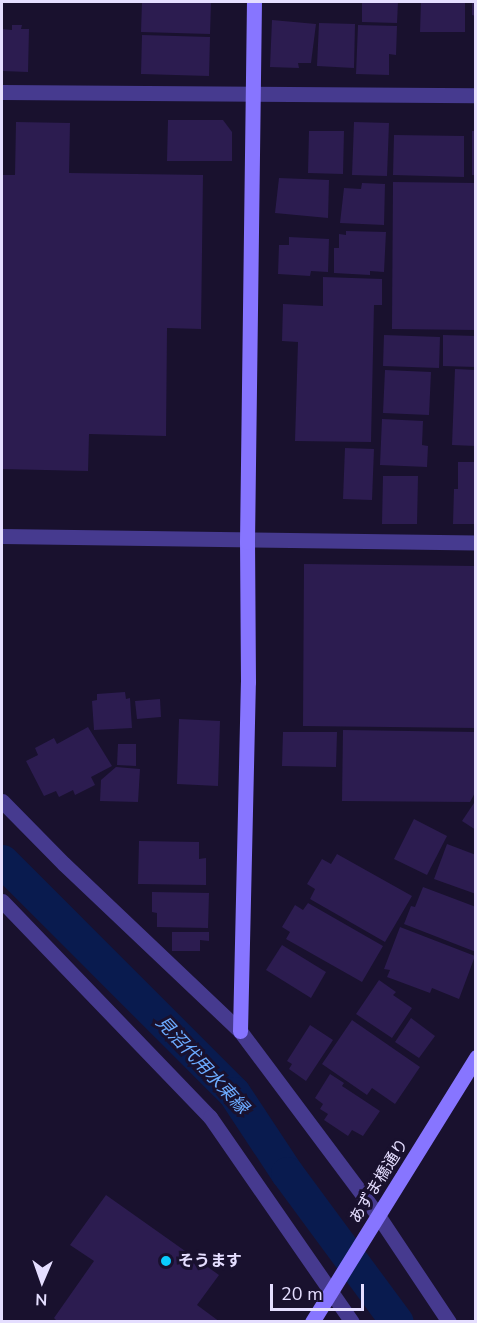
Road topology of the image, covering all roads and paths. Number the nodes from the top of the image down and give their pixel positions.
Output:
1 (254, 2) edge
2 (2, 92) edge
3 (251, 94) junction
4 (476, 95) edge
5 (2, 536) edge
6 (247, 542) junction
7 (476, 543) edge
8 (2, 801) edge
9 (2, 901) edge
10 (240, 1031) junction
11 (476, 1057) edge
12 (379, 1216) junction
13 (330, 1292) junction
14 (312, 1322) edge
15 (352, 1322) edge
16 (449, 1322) edge

1 - 3 street
2 - 3 street
3 - 4 street
3 - 6 street
5 - 6 street
6 - 7 street
6 - 10 street
8 - 10 street
9 - 13 street
10 - 12 street
11 - 12 street, あずま橋通り
12 - 13 street, あずま橋通り
12 - 16 street
13 - 14 street, あずま橋通り
13 - 15 street

